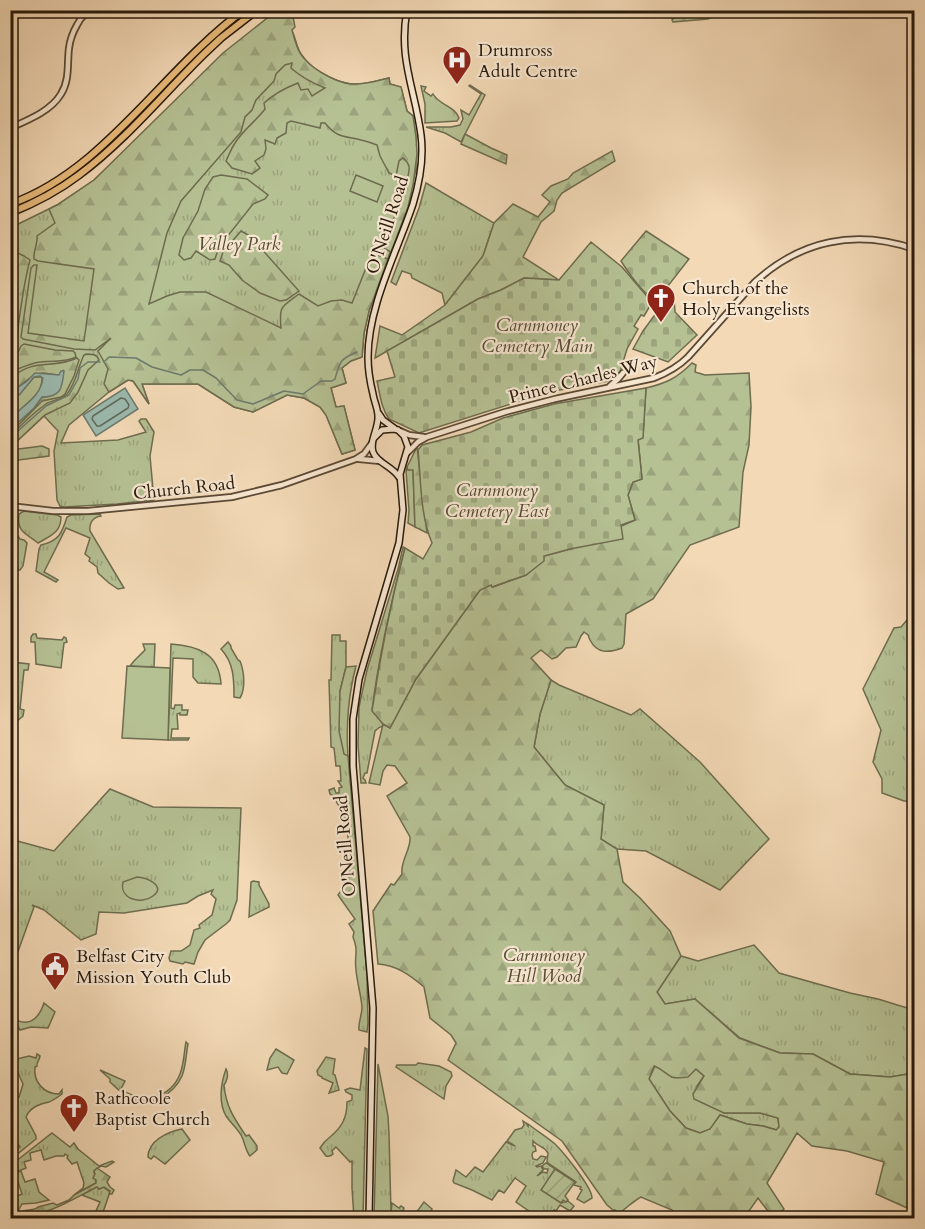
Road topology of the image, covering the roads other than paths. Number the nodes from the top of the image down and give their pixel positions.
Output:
1 (94, 10) edge
2 (244, 10) edge
3 (257, 10) edge
4 (407, 10) edge
5 (10, 128) edge
6 (10, 204) edge
7 (10, 213) edge
8 (915, 249) edge
9 (623, 373) dead end
10 (608, 388) junction
11 (378, 413) junction
12 (398, 430) junction
13 (427, 437) junction
14 (374, 439) junction
15 (405, 455) junction
16 (356, 459) junction
17 (382, 462) junction
18 (400, 478) junction
19 (10, 506) edge
20 (10, 1212) edge
21 (28, 1218) edge
22 (369, 1218) edge

1 - 5 street
2 - 6 highway
3 - 7 highway
4 - 11 main road, O'Neill Road
8 - 10 street, Prince Charles Way
9 - 10 street
10 - 13 street, Prince Charles Way
11 - 12 main road
11 - 14 main road, O'Neill Road
12 - 13 street
12 - 14 main road
12 - 15 main road
13 - 15 street, Prince Charles Way
14 - 16 street, Church Road
14 - 17 main road
15 - 17 main road
15 - 18 main road, O'Neill Road
16 - 17 street, Church Road
16 - 19 street, Church Road
17 - 18 main road
18 - 22 main road, O'Neill Road
20 - 21 main road

